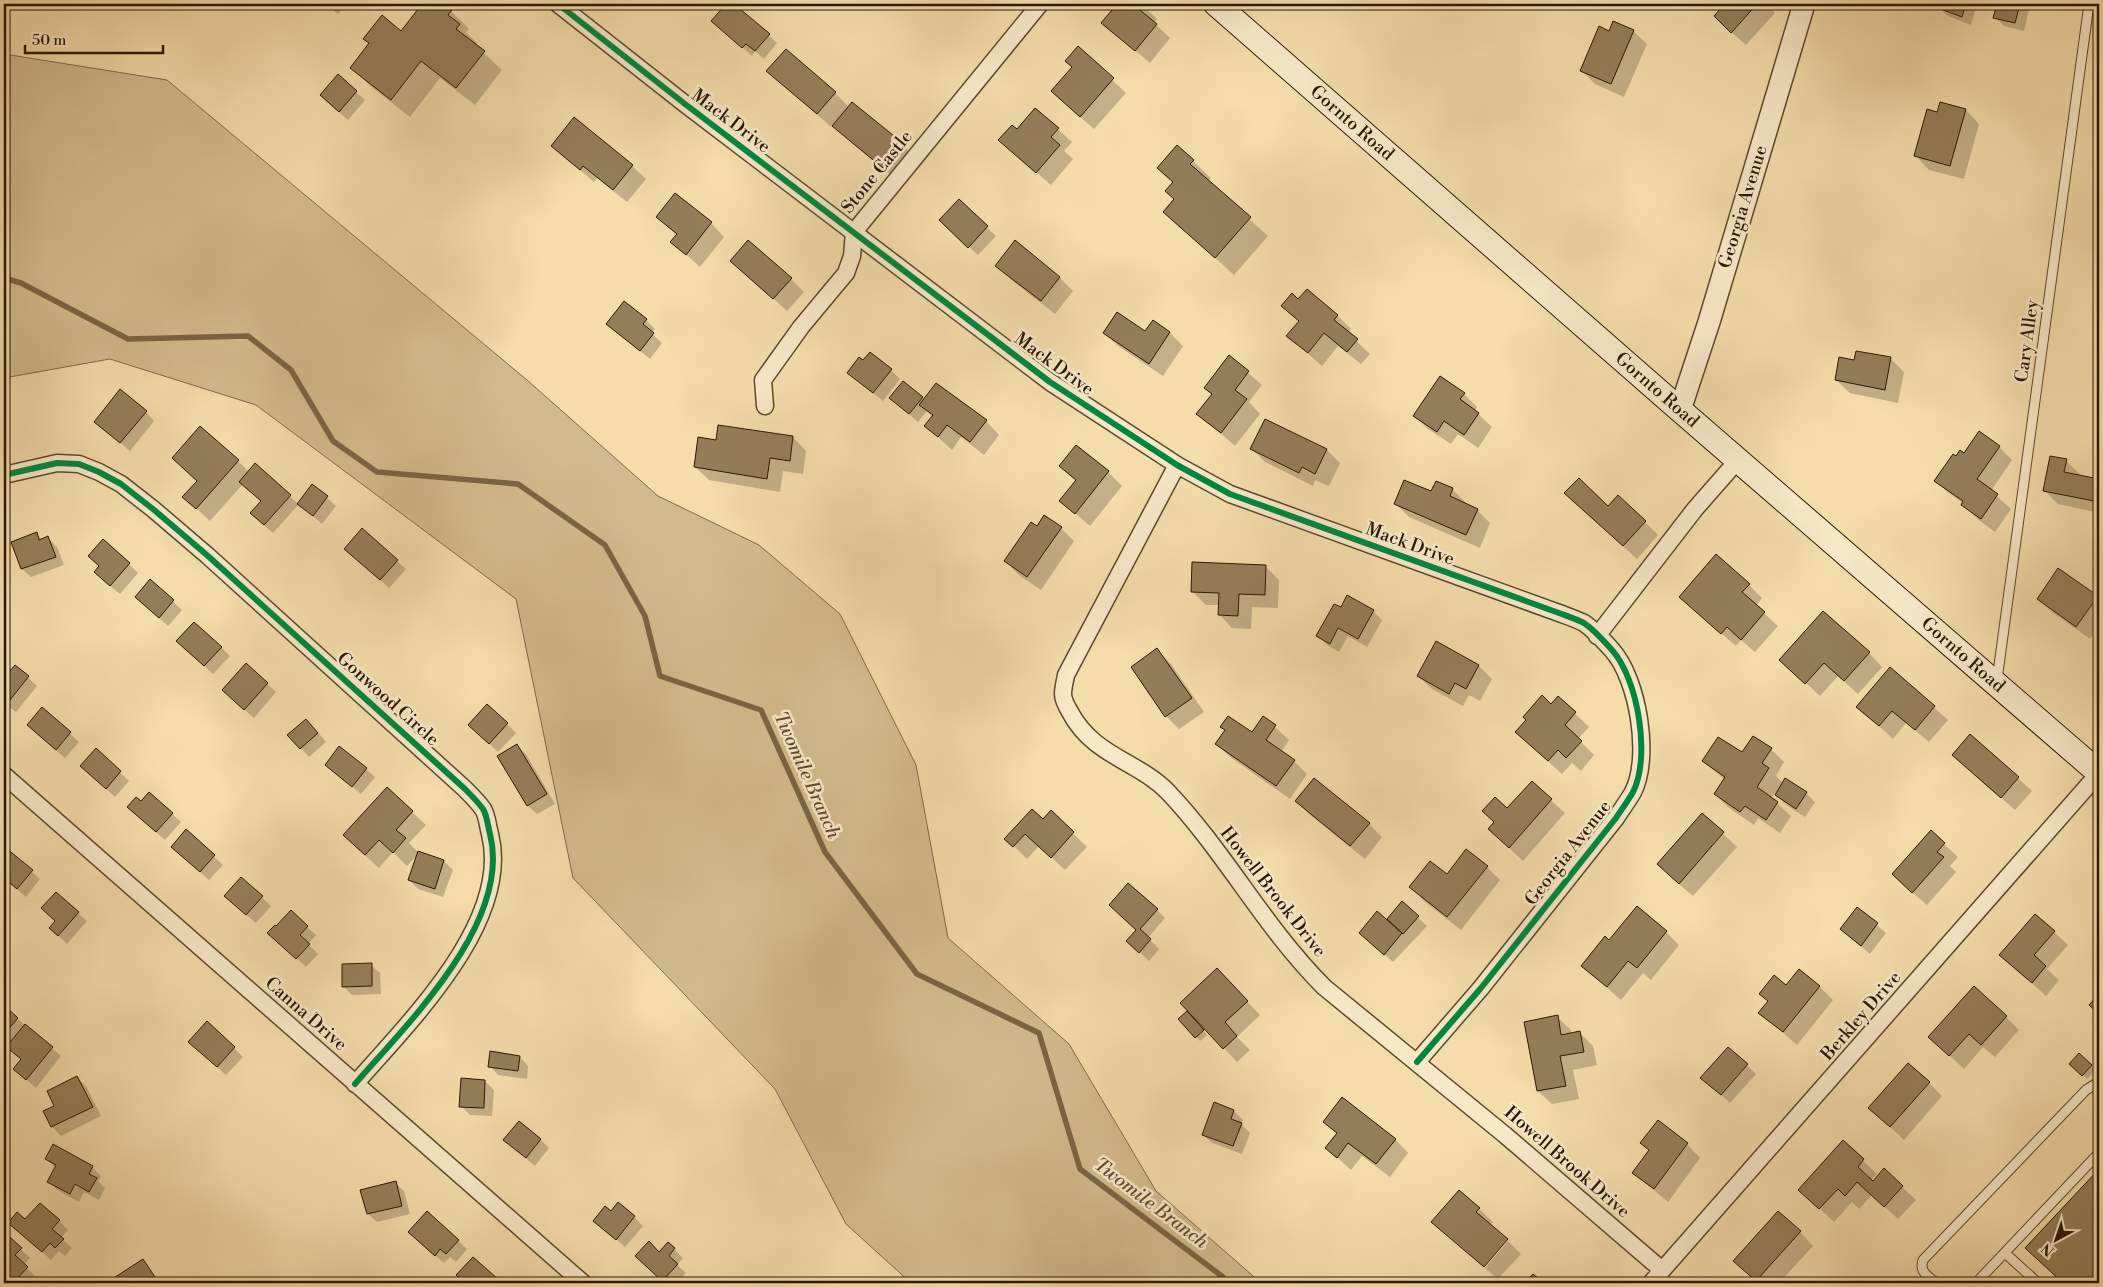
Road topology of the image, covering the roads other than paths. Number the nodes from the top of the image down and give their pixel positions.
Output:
1 (558, 4) edge
2 (1040, 4) edge
3 (1216, 4) edge
4 (1804, 4) edge
5 (2089, 4) edge
6 (854, 232) junction
7 (765, 406) dead end
8 (1680, 410) junction
9 (1738, 460) junction
10 (1177, 466) junction
11 (4, 475) edge
12 (1597, 636) junction
13 (1996, 684) junction
14 (2099, 773) edge
15 (4, 775) edge
16 (1417, 1062) junction
17 (355, 1084) junction
18 (2099, 1084) edge
19 (2099, 1154) edge
20 (2005, 1253) junction
21 (1662, 1270) junction
22 (583, 1283) edge
23 (1651, 1283) edge
24 (1936, 1283) edge
25 (1976, 1283) edge
26 (2038, 1283) edge

1 - 6 street, Mack Drive
2 - 6 street, Stone Castle
3 - 8 main road, Gornto Road
4 - 8 street, Georgia Avenue
5 - 13 lane, Cary Alley
6 - 7 street, Stone Castle
6 - 10 street, Mack Drive
8 - 9 main road, Gornto Road
9 - 12 street
9 - 13 main road, Gornto Road
10 - 12 street, Mack Drive
10 - 16 street, Howell Brook Drive
11 - 17 street, Gonwood Circle
12 - 16 street, Georgia Avenue
13 - 14 main road, Gornto Road
14 - 21 street, Berkley Drive
15 - 17 street, Canna Drive
16 - 21 street, Howell Brook Drive
17 - 22 street, Canna Drive
18 - 24 lane
19 - 20 lane
20 - 25 lane
20 - 26 lane
21 - 23 street, Berkley Drive

